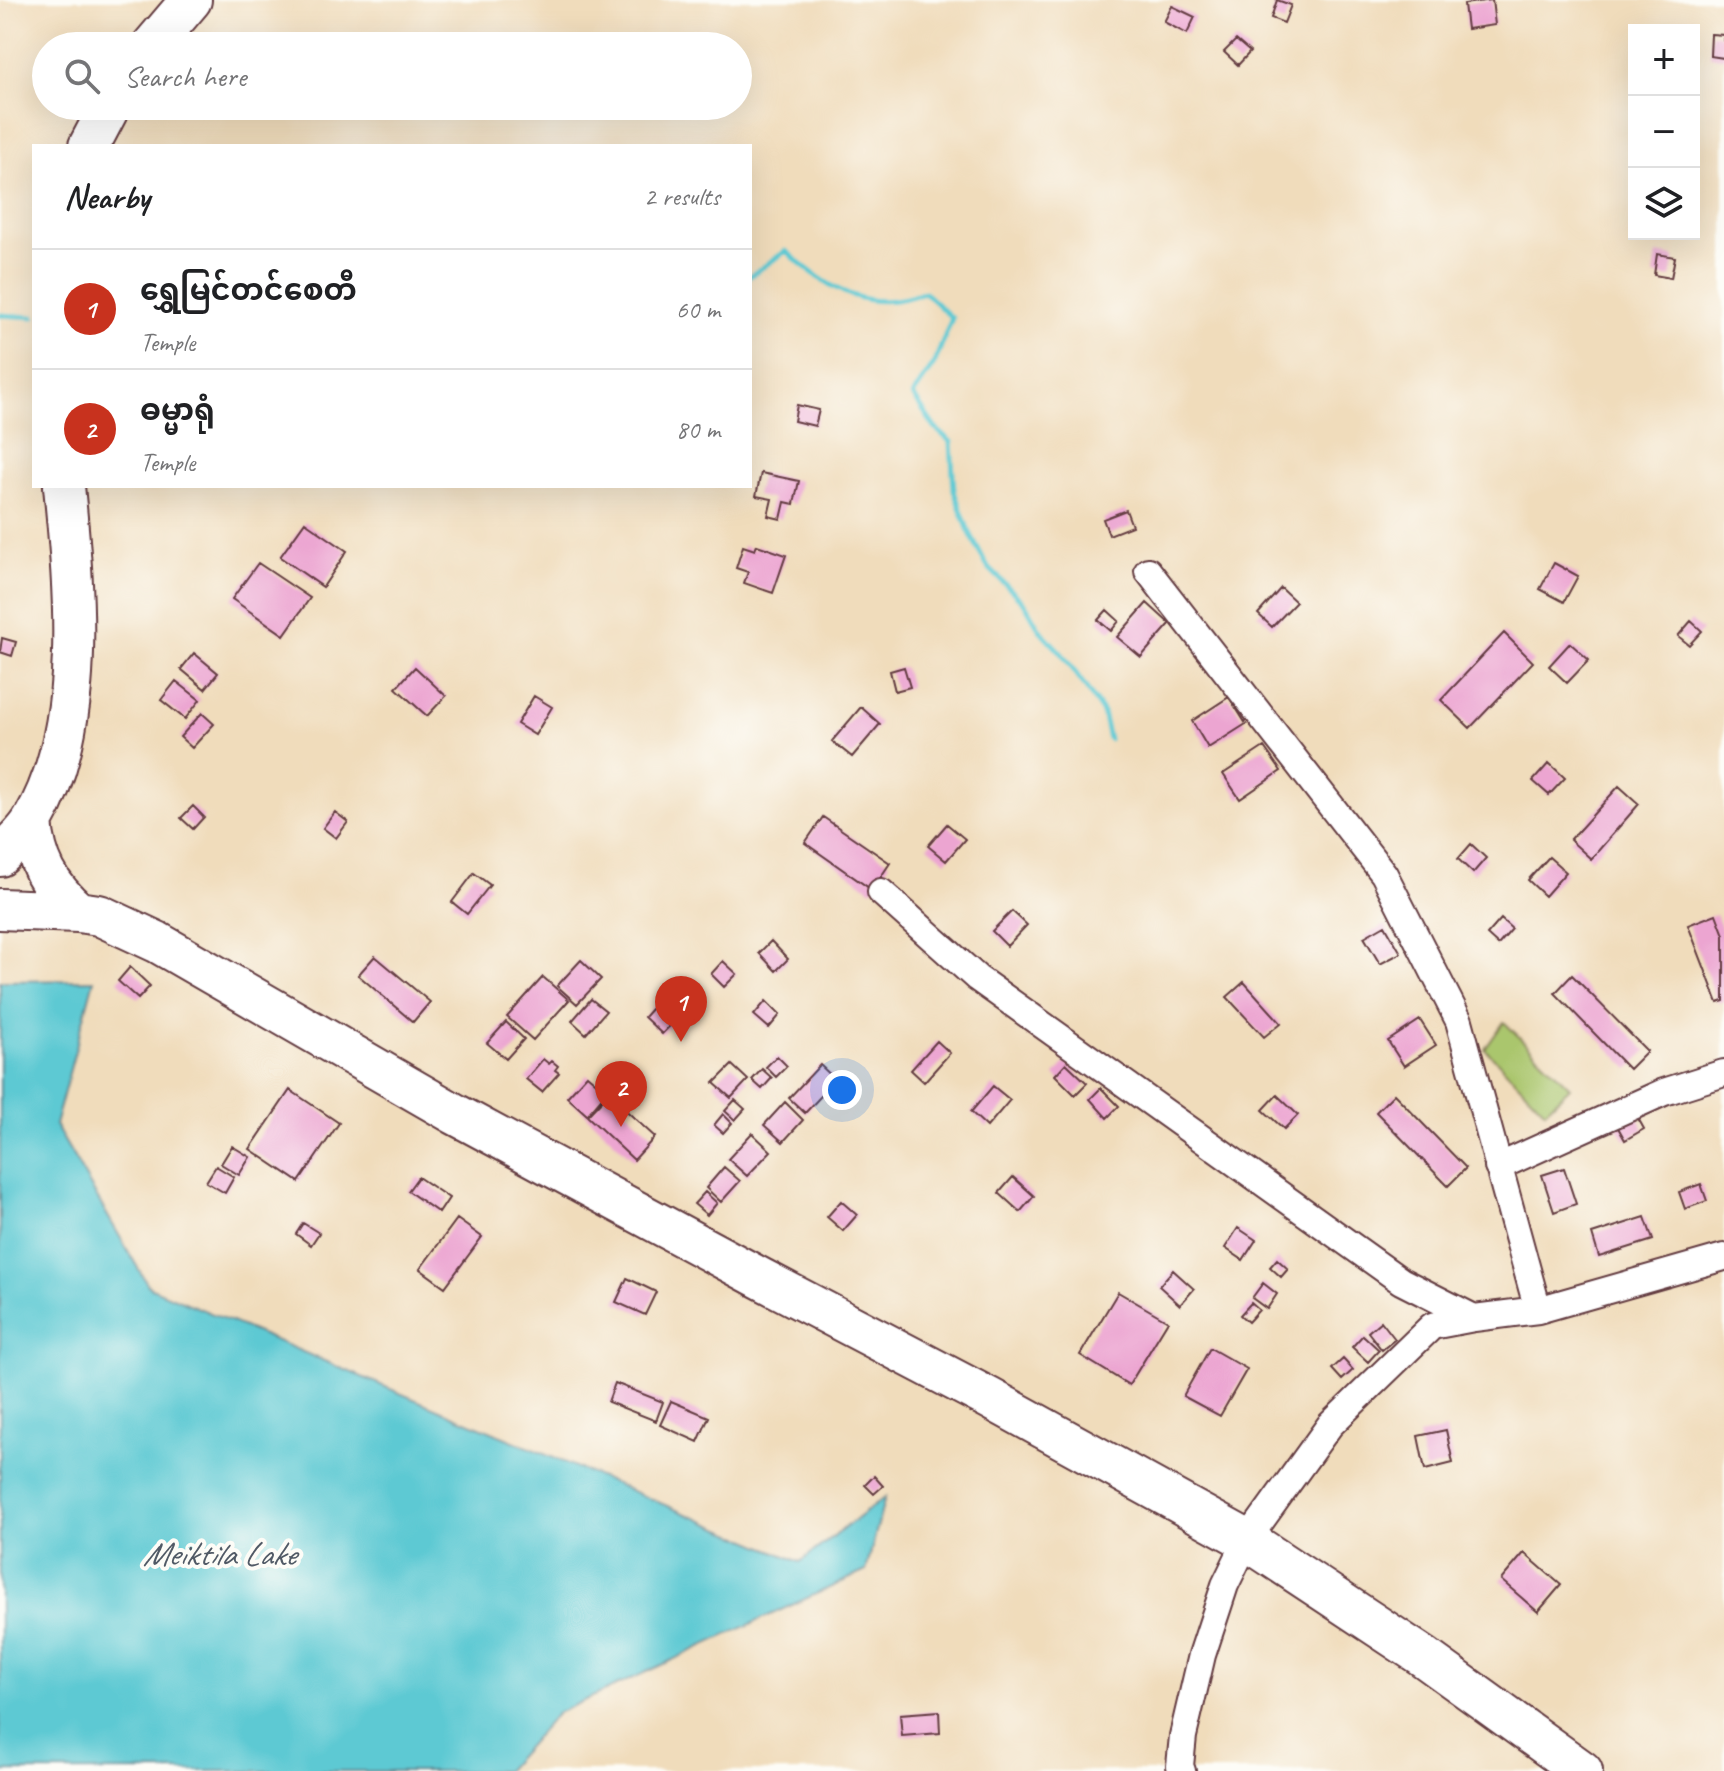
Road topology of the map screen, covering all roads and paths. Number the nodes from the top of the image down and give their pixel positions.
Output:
1 (191, 0) edge
2 (164, 32) edge
3 (103, 120) edge
4 (90, 144) edge
5 (64, 488) edge
6 (1148, 571) dead end
7 (32, 822) junction
8 (0, 856) edge
9 (881, 892) dead end
10 (0, 909) edge
11 (78, 912) junction
12 (1724, 1073) edge
13 (1498, 1167) junction
14 (1724, 1257) edge
15 (1538, 1310) junction
16 (1474, 1318) junction
17 (1247, 1540) junction
18 (1182, 1771) edge
19 (1582, 1771) edge

1 - 2 highway
3 - 4 highway
5 - 7 highway
6 - 13 street
7 - 8 highway
7 - 11 highway
9 - 16 street
10 - 11 highway
11 - 17 highway
12 - 13 street
13 - 15 street
14 - 15 street
15 - 16 street
16 - 17 street
17 - 18 street
17 - 19 highway

